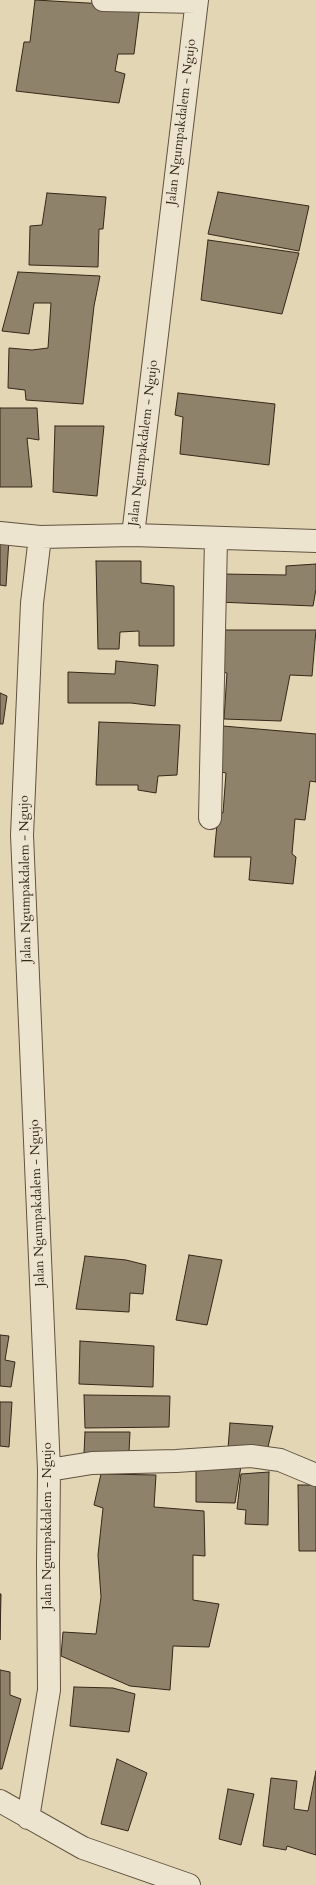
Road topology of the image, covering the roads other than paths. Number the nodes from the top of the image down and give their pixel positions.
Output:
1 (103, 0) edge
2 (196, 1) edge
3 (0, 533) edge
4 (133, 535) junction
5 (40, 537) junction
6 (216, 539) junction
7 (316, 541) edge
8 (210, 818) dead end
9 (49, 1470) junction
10 (316, 1475) edge
11 (0, 1801) edge
12 (28, 1818) junction
13 (189, 1885) edge

1 - 2 street
2 - 4 street, Jalan Ngumpakdalem - Ngujo
3 - 5 street
4 - 5 street, Jalan Ngumpakdalem - Ngujo
4 - 6 street
5 - 9 street, Jalan Ngumpakdalem - Ngujo
6 - 7 street
6 - 8 street
9 - 10 street
9 - 12 street, Jalan Ngumpakdalem - Ngujo
11 - 12 street
12 - 13 street

